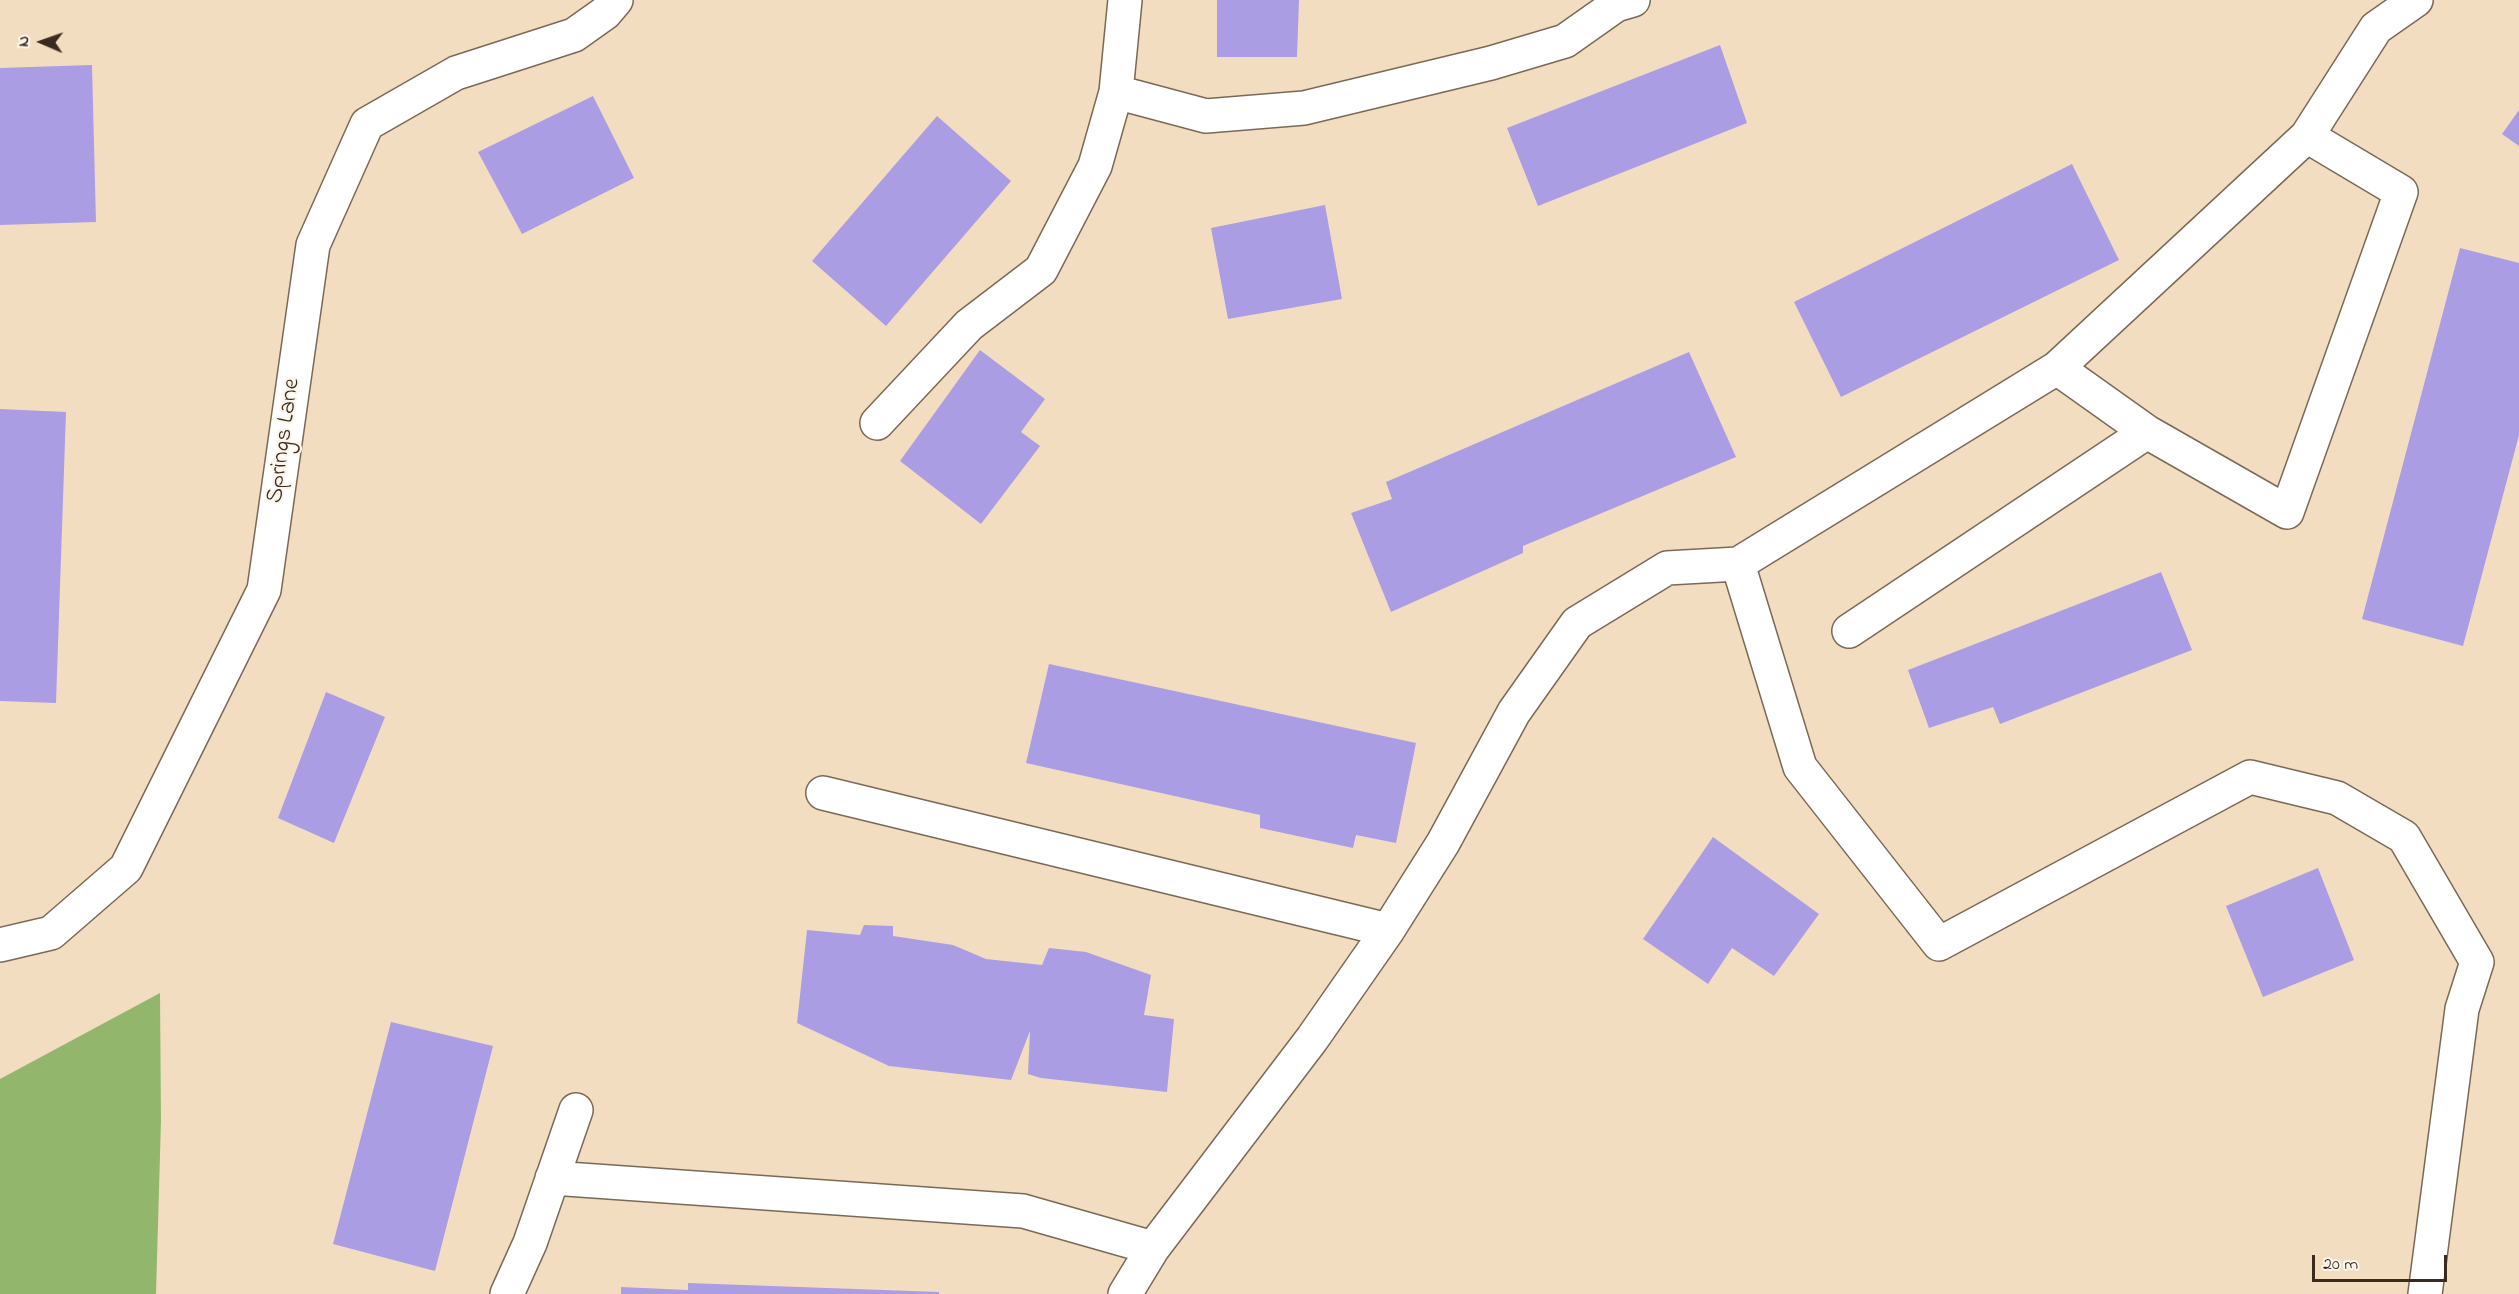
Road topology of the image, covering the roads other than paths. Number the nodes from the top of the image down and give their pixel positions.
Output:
1 (616, 0) edge
2 (1125, 0) edge
3 (1633, 0) edge
4 (2416, 0) edge
5 (1116, 92) junction
6 (2307, 136) junction
7 (2057, 368) junction
8 (877, 423) dead end
9 (2147, 432) junction
10 (1738, 564) junction
11 (1849, 631) dead end
12 (823, 793) dead end
13 (1388, 930) junction
14 (0, 945) edge
15 (576, 1110) dead end
16 (552, 1178) junction
17 (1153, 1248) junction
18 (507, 1294) edge
19 (1125, 1294) edge
20 (2425, 1294) edge

1 - 14 street, Springs Lane
2 - 5 street
3 - 5 street
4 - 6 street
5 - 8 street
6 - 7 street
6 - 9 street
7 - 9 street
7 - 10 street
9 - 11 street
10 - 13 street
10 - 20 street
12 - 13 street
13 - 17 street
15 - 16 street
16 - 17 street
16 - 18 street
17 - 19 street

